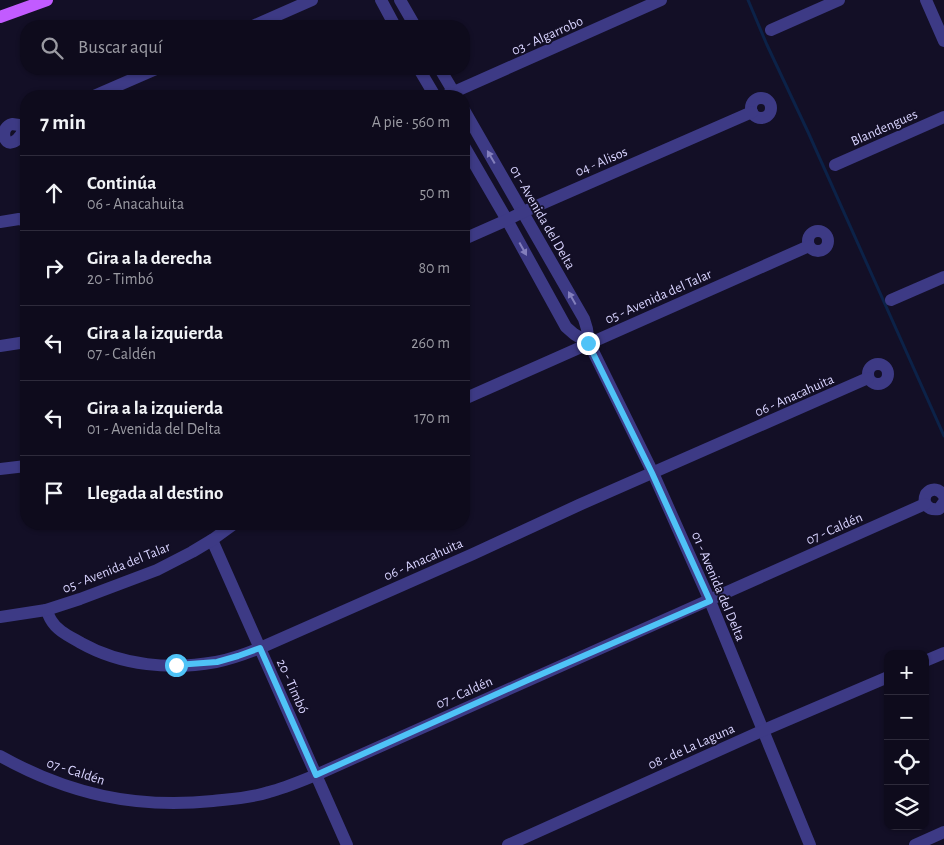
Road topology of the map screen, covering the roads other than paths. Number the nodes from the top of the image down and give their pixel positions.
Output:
1 (47, 0) edge
2 (312, 0) edge
3 (380, 0) edge
4 (400, 0) edge
5 (661, 0) edge
6 (839, 0) edge
7 (926, 0) edge
8 (0, 17) edge
9 (266, 20) edge
10 (392, 20) edge
11 (412, 20) edge
12 (770, 30) dead end
13 (944, 41) edge
14 (142, 75) edge
15 (422, 75) edge
16 (443, 75) edge
17 (108, 90) edge
18 (431, 90) edge
19 (449, 90) edge
20 (462, 90) edge
21 (752, 112) dead end
22 (944, 117) edge
23 (470, 120) edge
24 (470, 156) edge
25 (836, 165) dead end
26 (523, 212) junction
27 (20, 218) edge
28 (507, 220) junction
29 (0, 222) edge
30 (470, 236) edge
31 (809, 246) dead end
32 (944, 277) edge
33 (891, 300) dead end
34 (20, 343) edge
35 (588, 343) junction
36 (0, 346) edge
37 (868, 378) dead end
38 (470, 396) edge
39 (20, 467) edge
40 (0, 470) edge
41 (652, 473) junction
42 (944, 496) edge
43 (944, 502) edge
44 (925, 504) junction
45 (226, 530) edge
46 (212, 540) junction
47 (710, 601) junction
48 (46, 610) junction
49 (0, 617) edge
50 (260, 648) junction
51 (944, 653) edge
52 (929, 659) edge
53 (884, 679) edge
54 (764, 730) junction
55 (0, 756) edge
56 (316, 775) junction
57 (944, 832) edge
58 (347, 845) edge
59 (508, 845) edge
60 (810, 845) edge
61 (915, 845) edge

1 - 8 main road
2 - 9 street
3 - 10 street
4 - 11 street
5 - 20 street, 03 - Algarrobo
6 - 12 street
7 - 13 street
14 - 17 street
15 - 18 street
16 - 19 street
21 - 26 street, 04 - Alisos
22 - 25 street, Blandengues
26 -> 23 street, 01 - Avenida del Delta
24 - 28 street, 01 - Avenida del Delta
26 - 28 street, 04 - Alisos
35 -> 26 street, 01 - Avenida del Delta
27 - 29 street
28 - 30 street, 04 - Alisos
28 -> 35 street, 01 - Avenida del Delta
31 - 35 street, 05 - Avenida del Talar
32 - 33 street
34 - 36 street
35 - 38 street, 05 - Avenida del Talar
35 - 41 street, 01 - Avenida del Delta
37 - 41 street, 06 - Anacahuita
39 - 40 street
41 - 47 street, 01 - Avenida del Delta
41 - 50 street, 06 - Anacahuita
42 - 44 street
43 - 44 street
44 - 47 street, 07 - Caldén
45 - 46 street, 05 - Avenida del Talar
46 - 48 street, 05 - Avenida del Talar
46 - 50 street, 20 - Timbó
47 - 54 street, 01 - Avenida del Delta
47 - 56 street, 07 - Caldén
48 - 49 street, 05 - Avenida del Talar
48 - 50 street, 06 - Anacahuita
50 - 56 street, 20 - Timbó
51 - 52 street
53 - 54 street, 08 - de La Laguna
54 - 59 street, 08 - de La Laguna
54 - 60 street, 01 - Avenida del Delta
55 - 56 street, 07 - Caldén
56 - 58 street, 20 - Timbó
57 - 61 street

